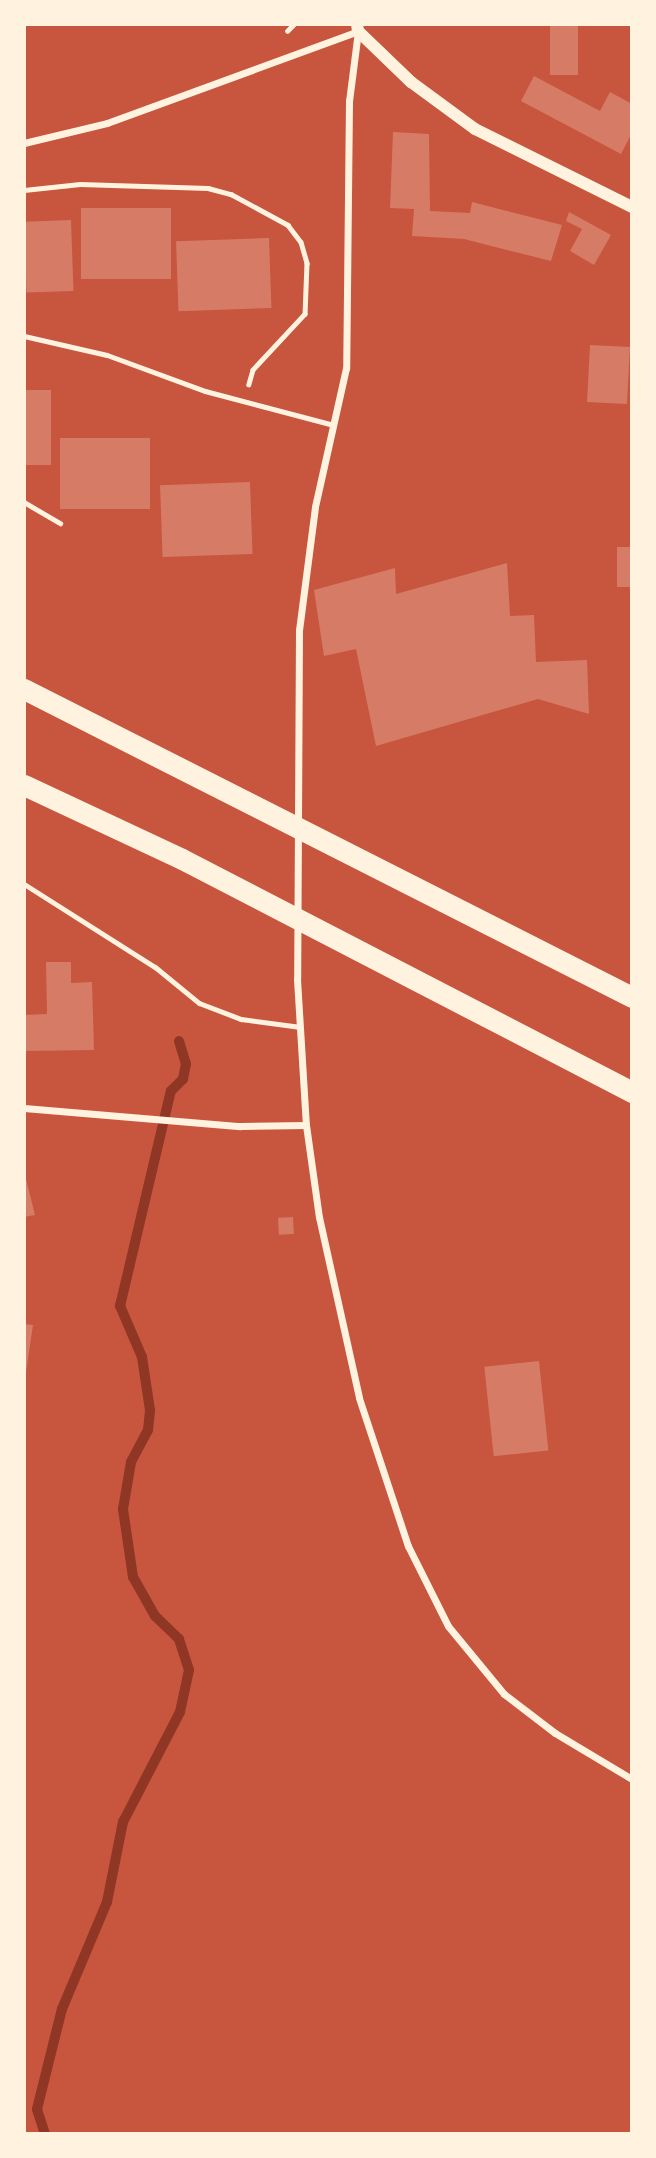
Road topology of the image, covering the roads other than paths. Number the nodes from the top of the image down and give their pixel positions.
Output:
1 (357, 28) edge
2 (24, 143) edge
3 (632, 207) edge
4 (24, 336) edge
5 (335, 425) junction
6 (24, 689) edge
7 (24, 785) edge
8 (24, 884) edge
9 (632, 997) edge
10 (300, 1027) junction
11 (632, 1092) edge
12 (24, 1108) edge
13 (306, 1125) junction
14 (632, 1779) edge

1 - 2 street
1 - 3 street
1 - 5 street
4 - 5 lane
5 - 10 street
6 - 9 highway
7 - 11 highway
8 - 10 lane
10 - 13 street
12 - 13 street
13 - 14 street

